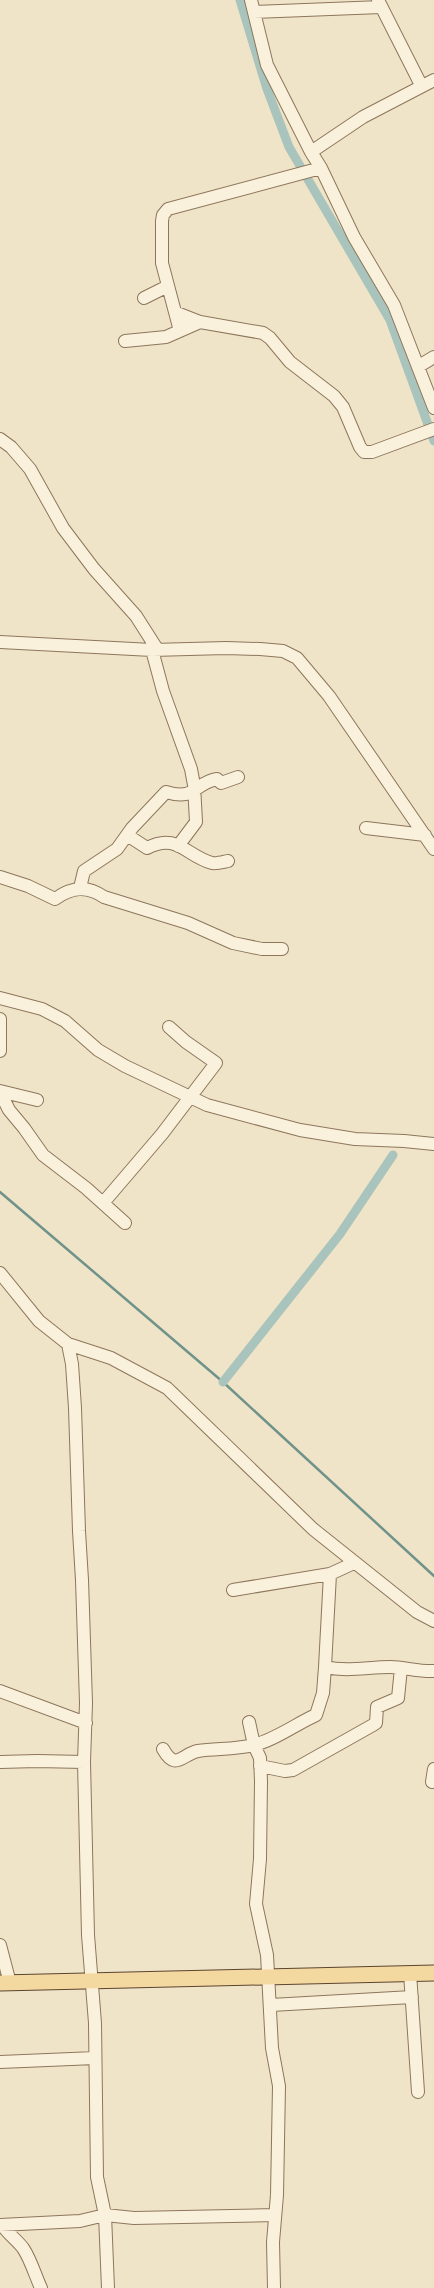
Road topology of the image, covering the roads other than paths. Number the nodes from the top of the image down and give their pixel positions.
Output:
1 (379, 3) edge
2 (252, 6) edge
3 (434, 80) edge
4 (421, 85) junction
5 (311, 152) junction
6 (320, 168) junction
7 (168, 286) junction
8 (144, 298) dead end
9 (177, 313) junction
10 (200, 322) junction
11 (180, 331) junction
12 (125, 341) dead end
13 (434, 357) edge
14 (419, 366) junction
15 (434, 408) edge
16 (431, 430) edge
17 (0, 440) edge
18 (0, 642) edge
19 (155, 650) junction
20 (238, 777) dead end
21 (194, 791) junction
22 (366, 828) dead end
23 (127, 835) junction
24 (425, 835) junction
25 (178, 846) junction
26 (434, 849) edge
27 (228, 861) dead end
28 (0, 877) edge
29 (80, 888) junction
30 (282, 949) dead end
31 (0, 998) edge
32 (0, 1019) edge
33 (169, 1027) dead end
34 (0, 1051) edge
35 (0, 1092) edge
36 (189, 1098) junction
37 (37, 1100) dead end
38 (434, 1144) edge
39 (103, 1203) junction
40 (125, 1223) dead end
41 (0, 1273) edge
42 (68, 1344) junction
43 (354, 1563) junction
44 (330, 1574) junction
45 (233, 1590) dead end
46 (434, 1622) edge
47 (325, 1667) junction
48 (401, 1668) junction
49 (434, 1671) edge
50 (0, 1691) edge
51 (249, 1722) dead end
52 (86, 1723) junction
53 (254, 1745) junction
54 (163, 1749) dead end
55 (0, 1762) edge
56 (84, 1762) junction
57 (260, 1766) junction
58 (434, 1769) edge
59 (432, 1782) dead end
60 (0, 1945) edge
61 (410, 1973) junction
62 (434, 1973) edge
63 (269, 1978) junction
64 (92, 1981) junction
65 (5, 1983) edge
66 (412, 1997) junction
67 (270, 2005) junction
68 (95, 2058) junction
69 (0, 2062) edge
70 (418, 2092) dead end
71 (105, 2215) junction
72 (275, 2215) junction
73 (1, 2225) edge
74 (41, 2288) edge
75 (108, 2288) edge
76 (274, 2288) edge

1 - 2 street
1 - 4 street
2 - 5 street
3 - 4 street
4 - 5 street
5 - 6 street
6 - 7 street
6 - 14 street
7 - 8 street
7 - 9 street
9 - 10 street
9 - 11 street
10 - 11 street
10 - 16 street
11 - 12 street
13 - 14 street
14 - 15 street
17 - 19 street
18 - 19 street
19 - 21 street
19 - 24 street
20 - 21 street
21 - 23 street
21 - 25 street
22 - 24 street
23 - 25 street
23 - 29 street
24 - 26 street
25 - 27 street
28 - 29 street
29 - 30 street
31 - 36 street
32 - 34 street
33 - 36 street
35 - 37 street
35 - 39 street
36 - 38 street
36 - 39 street
39 - 40 street
41 - 42 street
42 - 43 street
42 - 52 street
43 - 44 street
43 - 46 street
44 - 45 street
44 - 47 street
47 - 48 street
47 - 53 street
48 - 49 street
48 - 57 street
50 - 52 street
51 - 53 street
52 - 56 street
53 - 54 street
53 - 57 street
55 - 56 street
56 - 64 street
57 - 63 street
58 - 59 street
60 - 65 street
61 - 62 main road
61 - 63 main road
61 - 66 street
63 - 64 main road
63 - 67 street
64 - 65 main road
64 - 68 street
66 - 67 street
66 - 70 street
67 - 72 street
68 - 69 street
68 - 71 street
71 - 72 street
71 - 73 street
71 - 75 street
72 - 76 street
73 - 74 street

